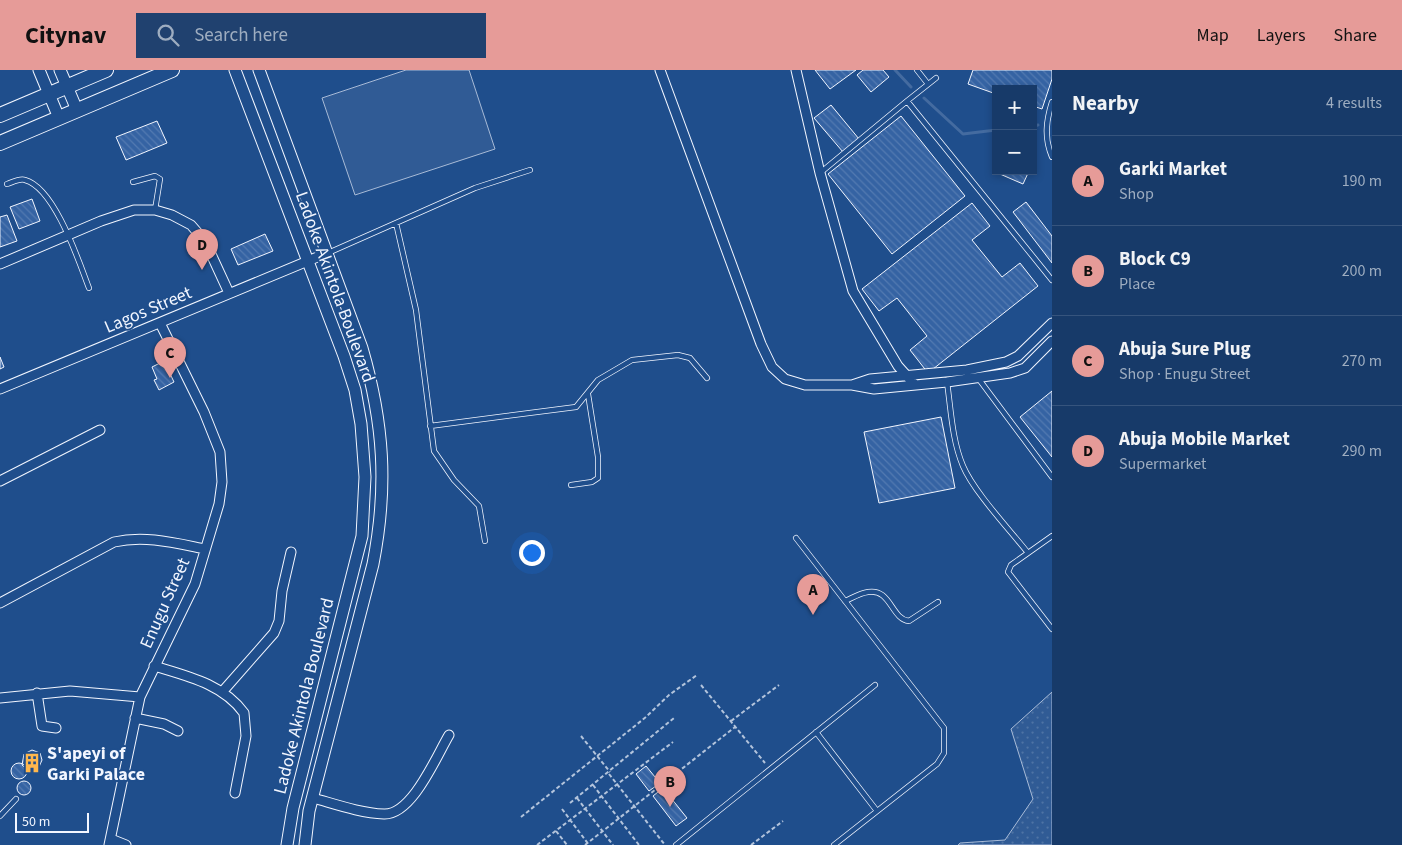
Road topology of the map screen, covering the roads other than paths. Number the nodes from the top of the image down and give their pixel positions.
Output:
1 (39, 70) edge
2 (60, 70) edge
3 (106, 70) edge
4 (172, 70) edge
5 (235, 70) edge
6 (259, 70) edge
7 (660, 70) edge
8 (796, 70) edge
9 (917, 70) edge
10 (936, 78) dead end
11 (928, 84) junction
12 (67, 86) junction
13 (49, 94) junction
14 (907, 101) junction
15 (1052, 102) edge
16 (77, 110) junction
17 (0, 115) edge
18 (59, 118) junction
19 (0, 143) edge
20 (1052, 157) edge
21 (530, 170) dead end
22 (820, 173) junction
23 (133, 182) dead end
24 (7, 184) dead end
25 (155, 210) junction
26 (396, 223) junction
27 (68, 235) junction
28 (327, 253) junction
29 (310, 261) junction
30 (0, 264) edge
31 (1052, 280) edge
32 (89, 288) dead end
33 (229, 294) junction
34 (160, 323) junction
35 (1052, 323) edge
36 (1052, 341) edge
37 (906, 375) junction
38 (707, 378) dead end
39 (978, 378) junction
40 (947, 382) junction
41 (852, 385) junction
42 (915, 385) junction
43 (0, 389) edge
44 (588, 394) junction
45 (430, 426) junction
46 (100, 430) dead end
47 (1052, 477) edge
48 (0, 481) edge
49 (571, 485) dead end
50 (1052, 536) edge
51 (796, 538) dead end
52 (485, 540) dead end
53 (205, 549) junction
54 (291, 552) dead end
55 (1028, 553) junction
56 (1, 600) edge
57 (845, 601) junction
58 (938, 602) dead end
59 (1052, 629) edge
60 (154, 666) junction
61 (875, 685) dead end
62 (223, 692) junction
63 (37, 693) junction
64 (140, 697) junction
65 (0, 698) edge
66 (135, 718) junction
67 (56, 728) dead end
68 (178, 731) dead end
69 (816, 732) junction
70 (449, 735) dead end
71 (235, 793) dead end
72 (313, 798) junction
73 (16, 799) dead end
74 (877, 811) junction
75 (0, 816) edge
76 (110, 842) edge
77 (126, 845) edge
78 (287, 845) edge
79 (305, 845) edge
80 (676, 845) edge
81 (834, 845) edge

1 - 13 street
2 - 12 street
3 - 12 main road
4 - 16 main road
5 - 29 street, Ladoke Akintola Boulevard
6 - 28 street, Ladoke Akintola Boulevard
7 - 41 street
8 - 22 street
9 - 11 lane
10 - 11 lane
11 - 14 lane
12 - 13 main road
12 - 16 street
13 - 17 main road
13 - 18 street
14 - 22 lane
14 - 31 lane
15 - 20 lane
16 - 18 main road
18 - 19 main road
21 - 26 lane
22 - 37 street
23 - 25 lane
24 - 27 lane
25 - 27 street
25 - 33 street
26 - 28 lane
26 - 45 lane
27 - 30 street
27 - 32 lane
28 - 29 street, Lagos Street
28 - 72 street, Ladoke Akintola Boulevard
29 - 33 street, Lagos Street
29 - 78 street, Ladoke Akintola Boulevard
33 - 34 street, Lagos Street
34 - 43 street, Lagos Street
34 - 53 street, Enugu Street
35 - 37 street
36 - 39 street
37 - 41 street
37 - 42 street
38 - 44 lane
39 - 40 street
39 - 47 lane
40 - 42 street
40 - 55 lane
41 - 42 street
44 - 45 lane
44 - 49 lane
45 - 52 lane
46 - 48 street
50 - 55 lane
51 - 57 lane
53 - 56 street
53 - 60 street, Enugu Street
54 - 62 street
55 - 59 lane
57 - 58 lane
57 - 74 lane
60 - 62 street
60 - 64 street, Enugu Street
61 - 69 lane
62 - 71 street
63 - 64 street
63 - 65 street
63 - 67 street
64 - 66 street, Enugu Street
66 - 68 street
66 - 76 street, Enugu Street
69 - 74 lane
69 - 80 lane
70 - 72 street
72 - 79 street, Ladoke Akintola Boulevard
73 - 75 lane
74 - 81 lane
76 - 77 street

